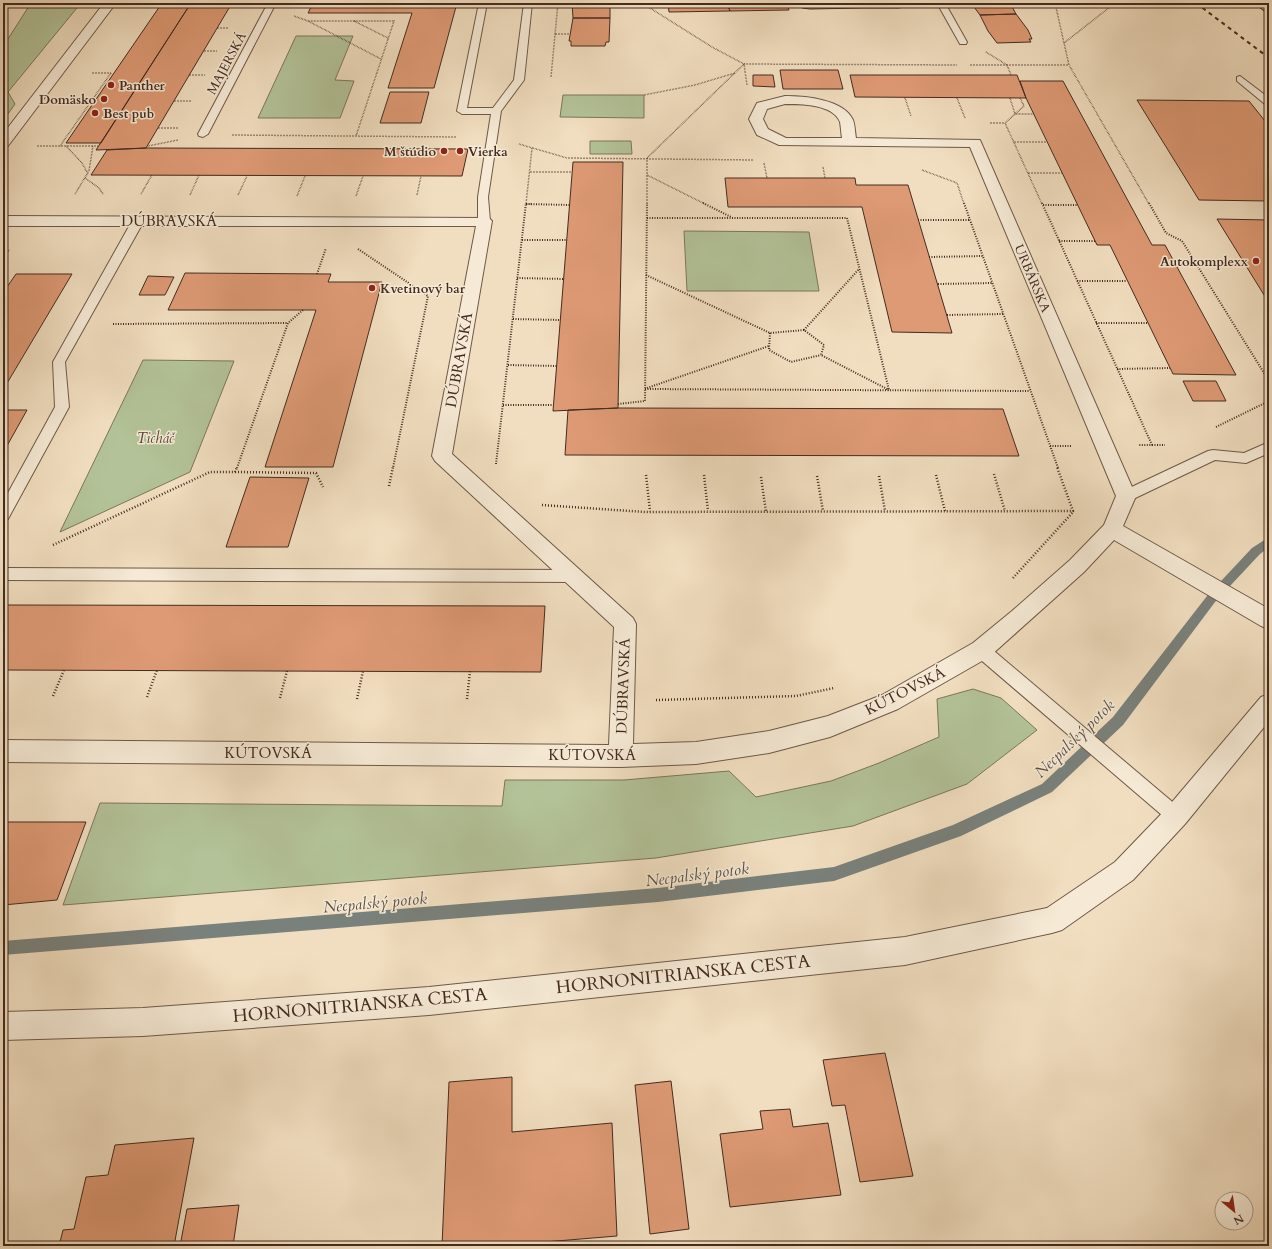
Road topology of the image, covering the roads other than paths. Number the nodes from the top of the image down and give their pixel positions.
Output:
1 (110, 3) edge
2 (483, 3) edge
3 (528, 3) edge
4 (940, 3) edge
5 (1261, 3) edge
6 (271, 5) edge
7 (1269, 9) edge
8 (963, 42) dead end
9 (1240, 79) dead end
10 (1269, 103) edge
11 (496, 111) junction
12 (203, 134) road end
13 (849, 141) junction
14 (3, 143) edge
15 (3, 221) edge
16 (138, 221) junction
17 (484, 221) junction
18 (1269, 447) edge
19 (1126, 496) junction
20 (3, 515) edge
21 (1112, 529) junction
22 (3, 574) edge
23 (572, 576) junction
24 (1265, 618) edge
25 (981, 650) junction
26 (1269, 704) edge
27 (3, 751) edge
28 (621, 756) junction
29 (1176, 816) junction
30 (3, 1026) edge

1 - 14 street
2 - 11 lane
3 - 11 lane
4 - 8 lane
5 - 7 main road
6 - 12 lane, MAJERSKÁ
9 - 10 lane
11 - 17 lane
13 - 13 street, URBÁRSKA
13 - 19 street, URBÁRSKA
15 - 16 street, DÚBRAVSKÁ
16 - 17 street, DÚBRAVSKÁ
16 - 20 lane
17 - 23 street, DÚBRAVSKÁ
18 - 19 lane
19 - 21 street
21 - 24 street
21 - 25 street, KÚTOVSKÁ
22 - 23 lane
23 - 28 street, DÚBRAVSKÁ
25 - 28 street, KÚTOVSKÁ
25 - 29 lane
26 - 29 street, HORNONITRIANSKA CESTA
27 - 28 street, KÚTOVSKÁ
29 - 30 street, HORNONITRIANSKA CESTA

